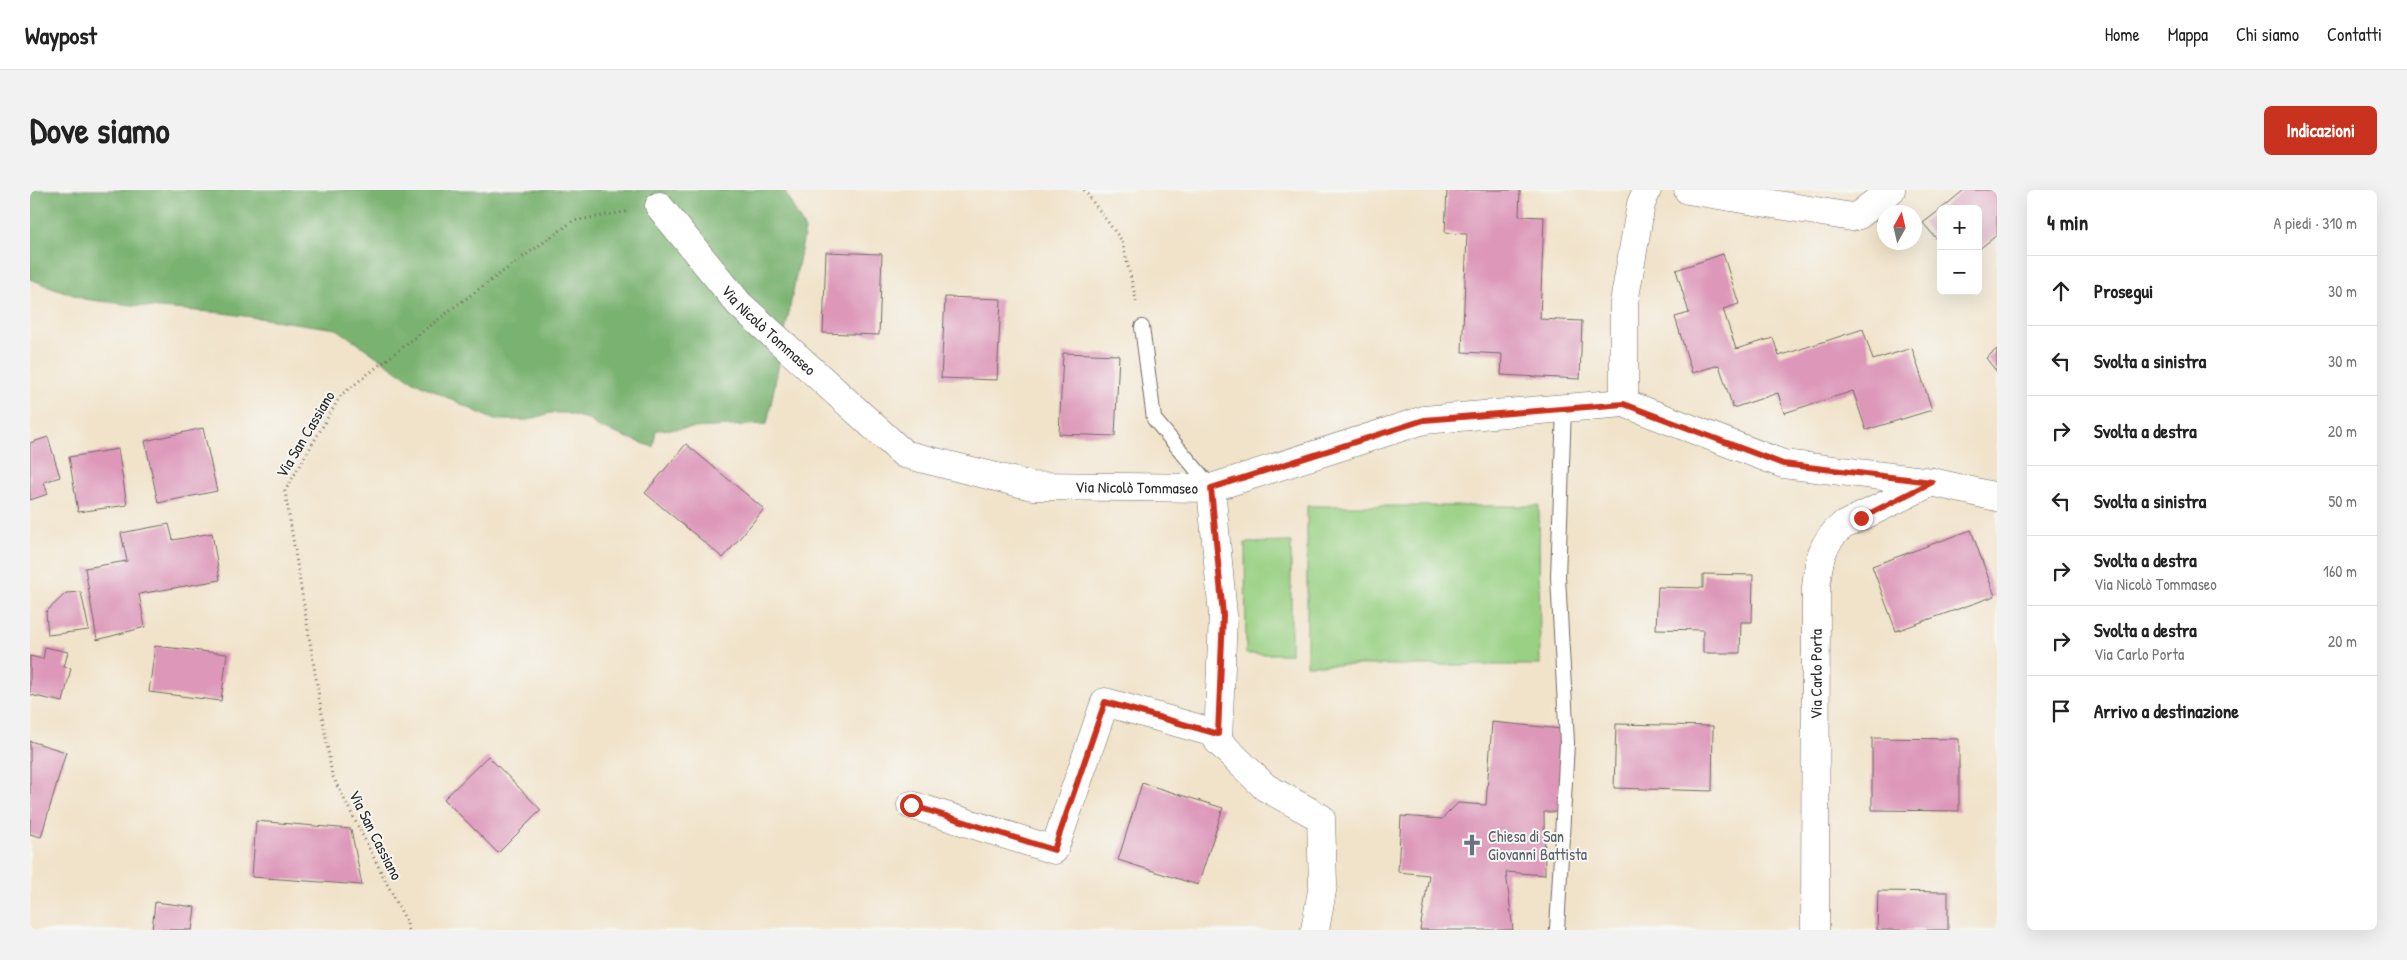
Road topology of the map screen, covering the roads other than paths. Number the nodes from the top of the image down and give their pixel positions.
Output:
1 (1647, 190) edge
2 (1688, 190) edge
3 (1878, 194) edge
4 (659, 206) road end
5 (1142, 327) road end
6 (1624, 404) junction
7 (1564, 408) junction
8 (1932, 482) junction
9 (1211, 488) junction
10 (1997, 497) edge
11 (1218, 734) junction
12 (911, 805) dead end
13 (1315, 930) edge
14 (1557, 930) edge
15 (1815, 930) edge

1 - 6 street
2 - 3 street
4 - 9 street, Via Nicolò Tommaseo
5 - 9 lane
6 - 7 street, Via Nicolò Tommaseo
6 - 8 street, Via Nicolò Tommaseo
7 - 9 street, Via Nicolò Tommaseo
7 - 14 lane
8 - 10 street, Via Nicolò Tommaseo
8 - 15 street, Via Carlo Porta
9 - 11 street
11 - 12 street
11 - 13 street

